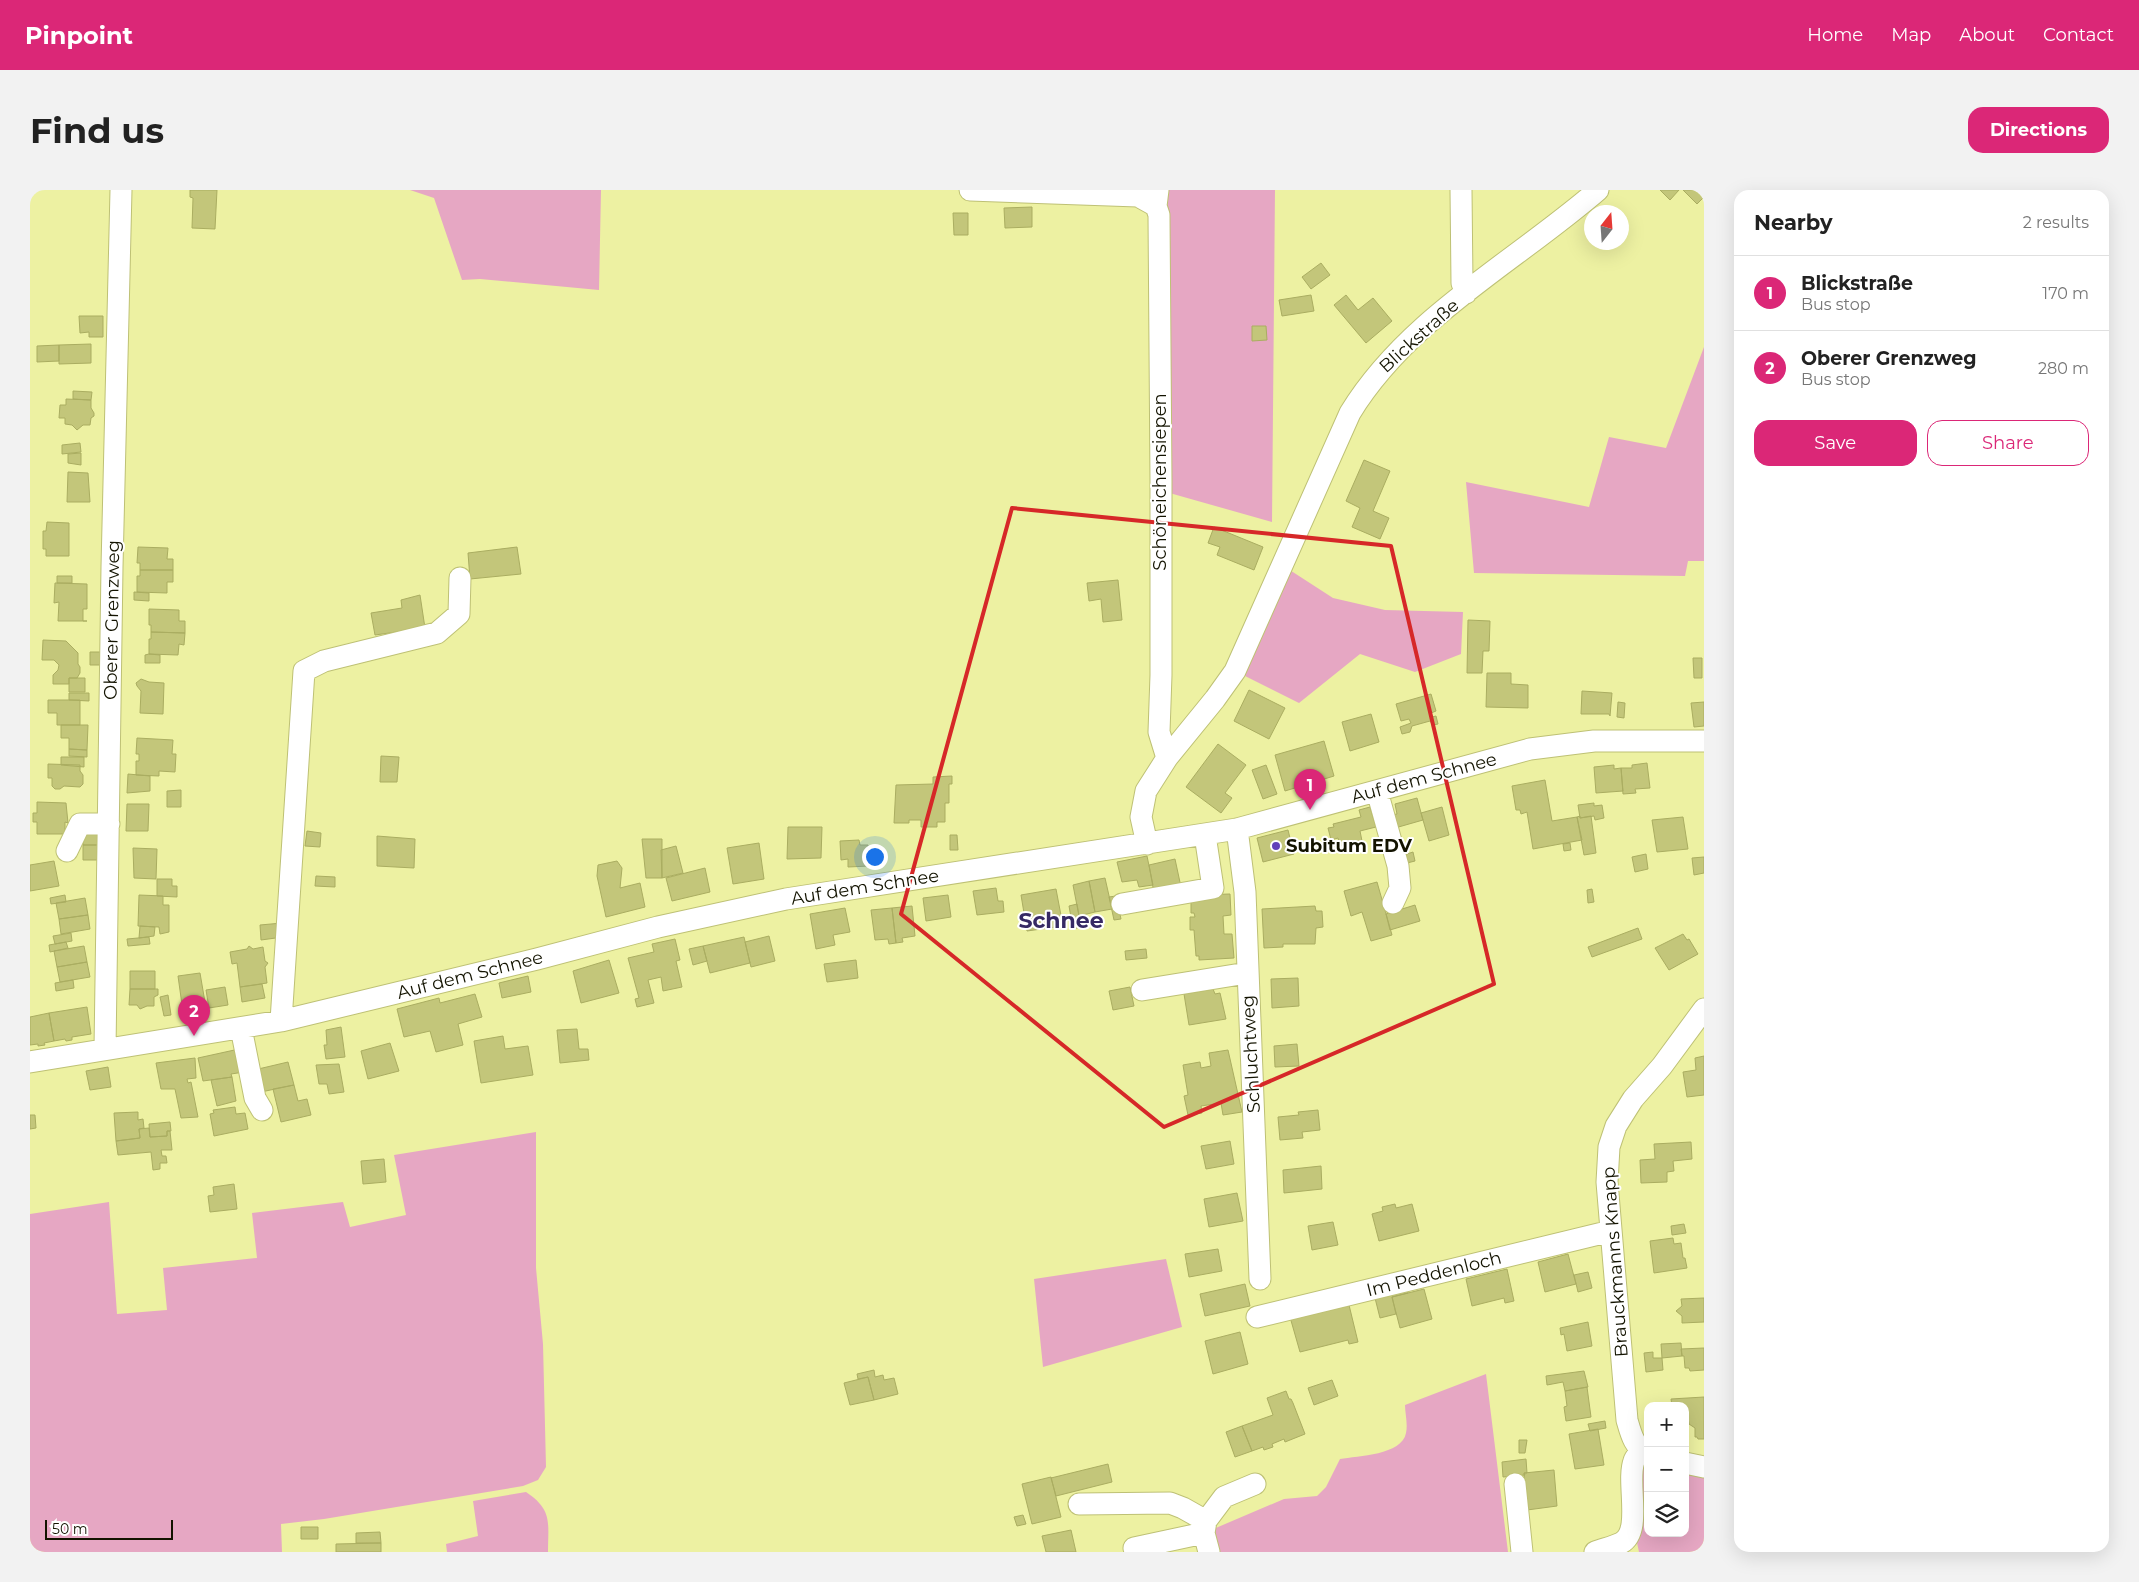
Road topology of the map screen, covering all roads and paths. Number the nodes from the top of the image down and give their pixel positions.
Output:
1 (121, 190) edge
2 (970, 190) edge
3 (1461, 190) edge
4 (1598, 190) edge
5 (1157, 198) edge
6 (1466, 294) junction
7 (460, 578) dead end
8 (1704, 741) edge
9 (1167, 758) junction
10 (1377, 791) junction
11 (108, 824) junction
12 (1237, 829) junction
13 (1205, 836) junction
14 (1147, 844) junction
15 (67, 851) dead end
16 (1394, 903) dead end
17 (1122, 904) dead end
18 (1247, 973) junction
19 (1142, 990) dead end
20 (1704, 1009) edge
21 (281, 1022) junction
22 (241, 1028) junction
23 (105, 1049) junction
24 (30, 1062) edge
25 (262, 1110) dead end
26 (1611, 1231) junction
27 (1260, 1279) dead end
28 (1257, 1317) dead end
29 (1644, 1453) edge
30 (1689, 1464) edge
31 (1704, 1466) edge
32 (1255, 1484) dead end
33 (1515, 1484) dead end
34 (1079, 1504) dead end
35 (1206, 1535) edge
36 (1134, 1548) dead end
37 (1522, 1552) edge
38 (1595, 1552) edge

1 - 11 street, Oberer Grenzweg
2 - 5 street, Schöneichensiepen
3 - 6 street
4 - 6 street, Blickstraße
5 - 9 street, Schöneichensiepen
6 - 9 street, Blickstraße
7 - 21 street
8 - 10 street, Auf dem Schnee
9 - 14 street, Blickstraße
10 - 12 street, Auf dem Schnee
10 - 16 street
11 - 15 street
11 - 23 street, Oberer Grenzweg
12 - 13 street, Auf dem Schnee
12 - 18 street, Schluchtweg
13 - 14 street, Auf dem Schnee
13 - 17 street
14 - 21 street, Auf dem Schnee
18 - 19 street
18 - 27 street, Schluchtweg
20 - 26 street, Brauckmanns Knapp
21 - 22 street, Auf dem Schnee
22 - 23 street, Auf dem Schnee
22 - 25 street
23 - 24 street, Auf dem Schnee
26 - 28 street, Im Peddenloch
26 - 29 street, Brauckmanns Knapp
29 - 38 street
30 - 31 street
32 - 35 street
33 - 37 street
34 - 35 street
35 - 36 street

